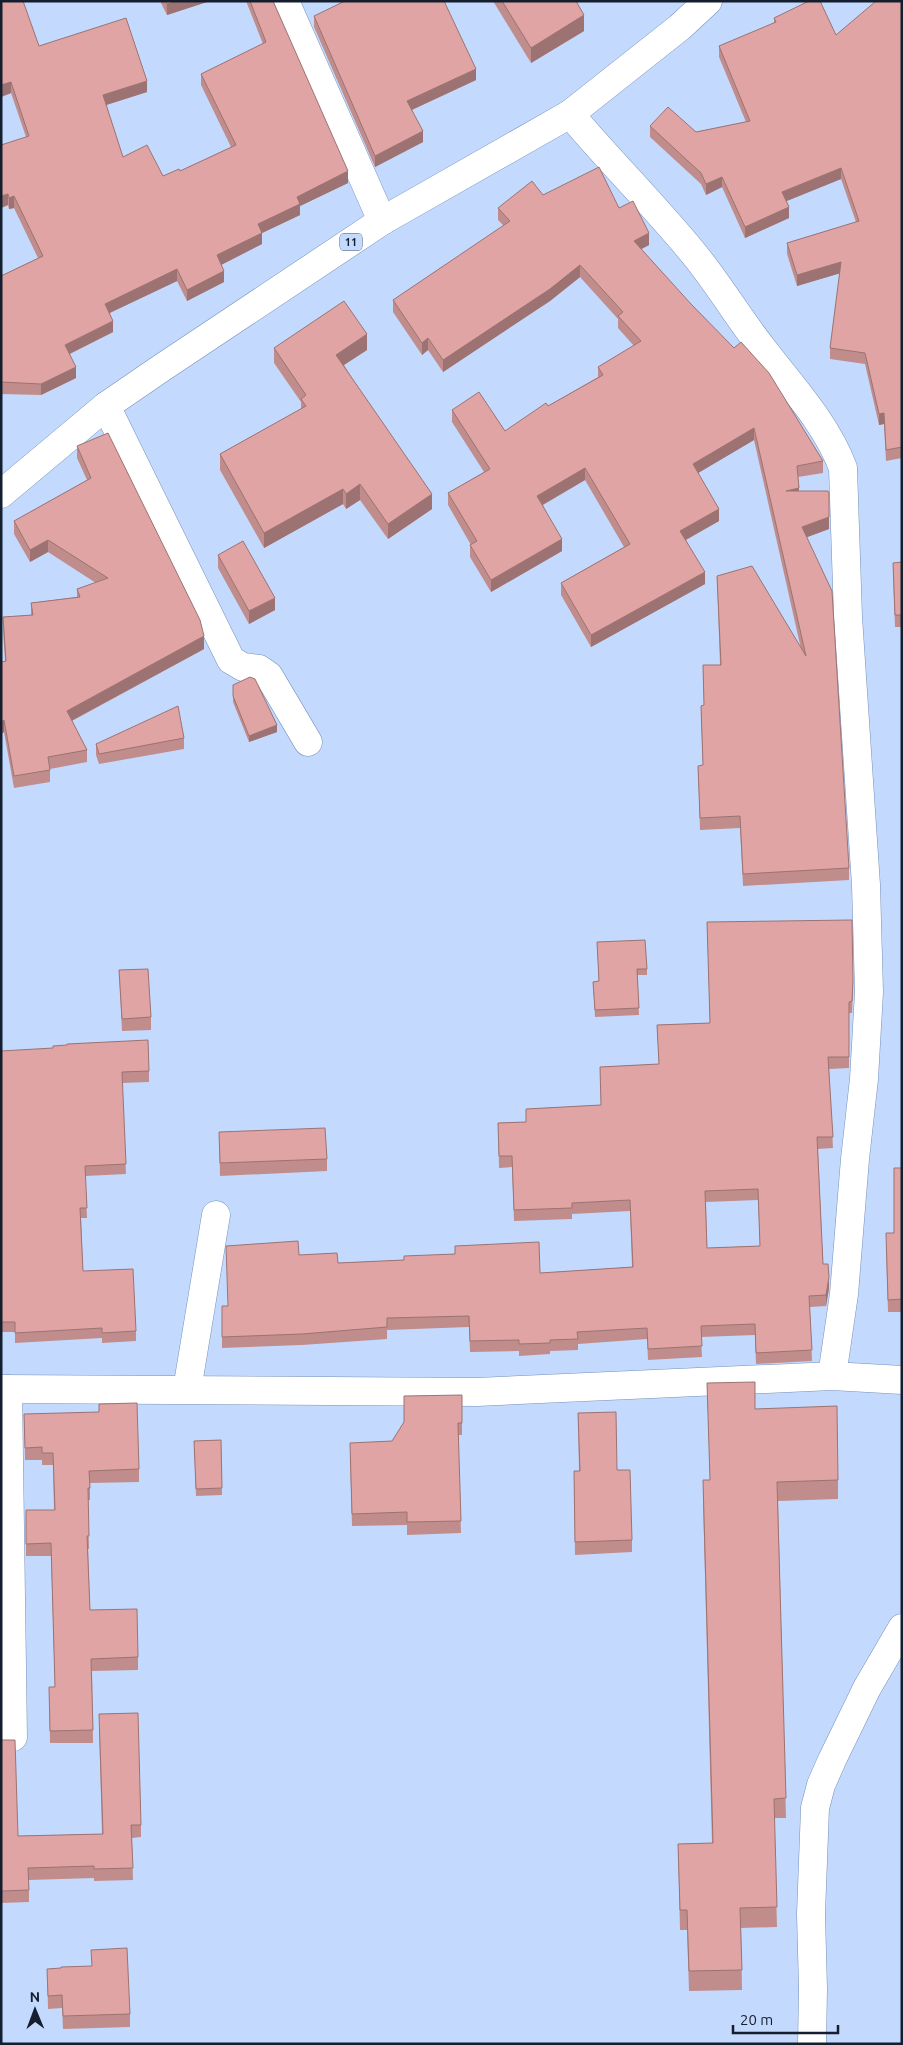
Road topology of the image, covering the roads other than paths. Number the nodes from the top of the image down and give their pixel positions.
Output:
1 (285, 1) edge
2 (708, 1) edge
3 (570, 114) junction
4 (382, 221) junction
5 (106, 406) junction
6 (1, 494) edge
7 (308, 742) dead end
8 (216, 1215) dead end
9 (832, 1376) junction
10 (902, 1380) edge
11 (4, 1389) edge
12 (187, 1390) junction
13 (902, 1628) edge
14 (13, 1737) dead end
15 (812, 2044) edge

1 - 4 main road
2 - 3 main road, 11
3 - 4 main road, 11
3 - 9 main road
4 - 5 main road, 11
5 - 6 main road, 11
5 - 7 main road
8 - 12 main road
9 - 10 main road
9 - 12 main road
11 - 12 main road
11 - 14 main road
13 - 15 main road

